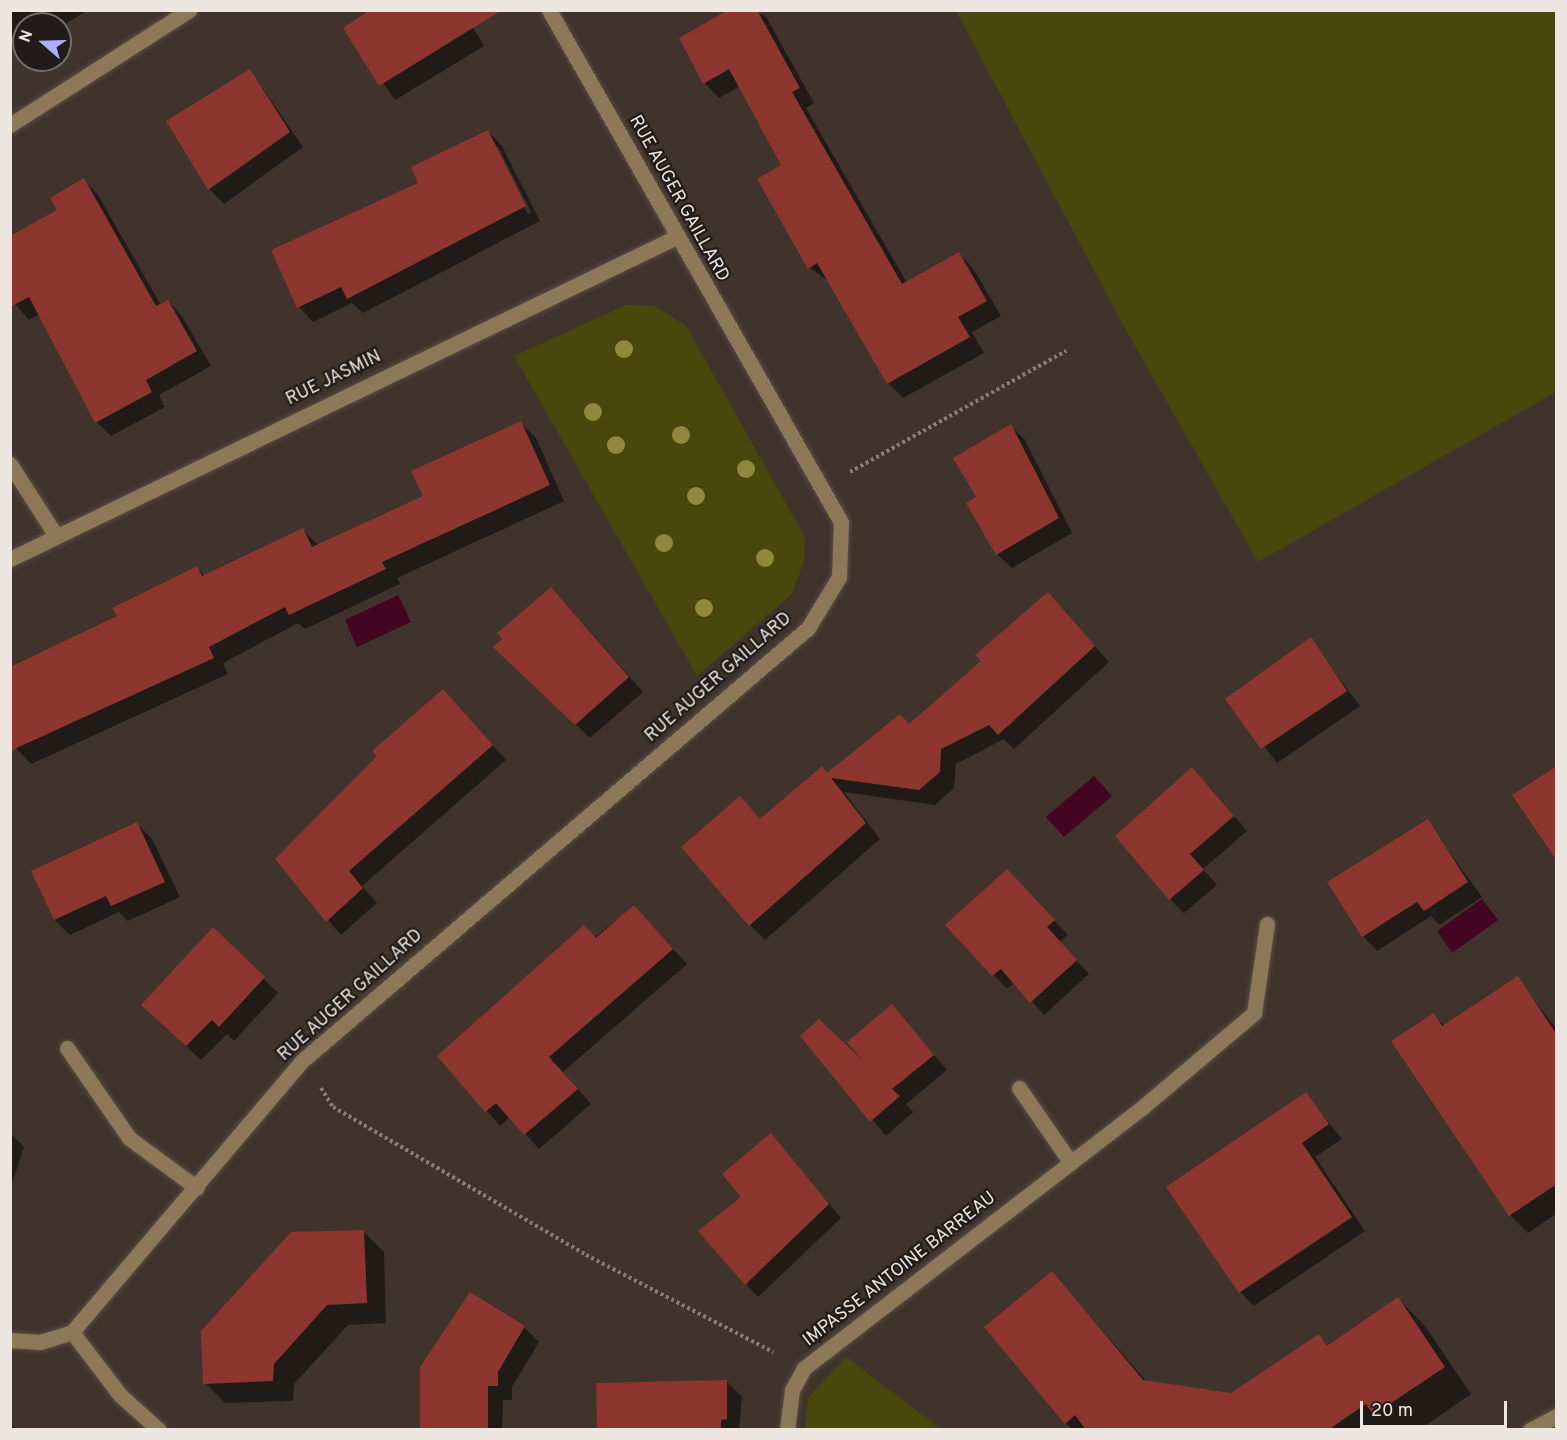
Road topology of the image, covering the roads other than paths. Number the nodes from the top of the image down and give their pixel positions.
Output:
1 (189, 10) edge
2 (549, 10) edge
3 (10, 125) edge
4 (676, 237) junction
5 (10, 464) edge
6 (55, 534) junction
7 (10, 559) edge
8 (1267, 924) dead end
9 (66, 1048) dead end
10 (1019, 1088) dead end
11 (1071, 1163) junction
12 (197, 1188) junction
13 (72, 1332) junction
14 (10, 1340) edge
15 (1557, 1416) edge
16 (159, 1430) edge
17 (787, 1430) edge
18 (1530, 1430) edge

1 - 3 street
2 - 4 street, RUE AUGER GAILLARD
4 - 6 street, RUE JASMIN
4 - 12 street, RUE AUGER GAILLARD
5 - 6 street
6 - 7 street, RUE JASMIN
8 - 11 street, IMPASSE ANTOINE BARREAU
9 - 12 street
10 - 11 street
11 - 17 street, IMPASSE ANTOINE BARREAU
12 - 13 street, RUE AUGER GAILLARD
13 - 14 street
13 - 16 street
15 - 18 street

